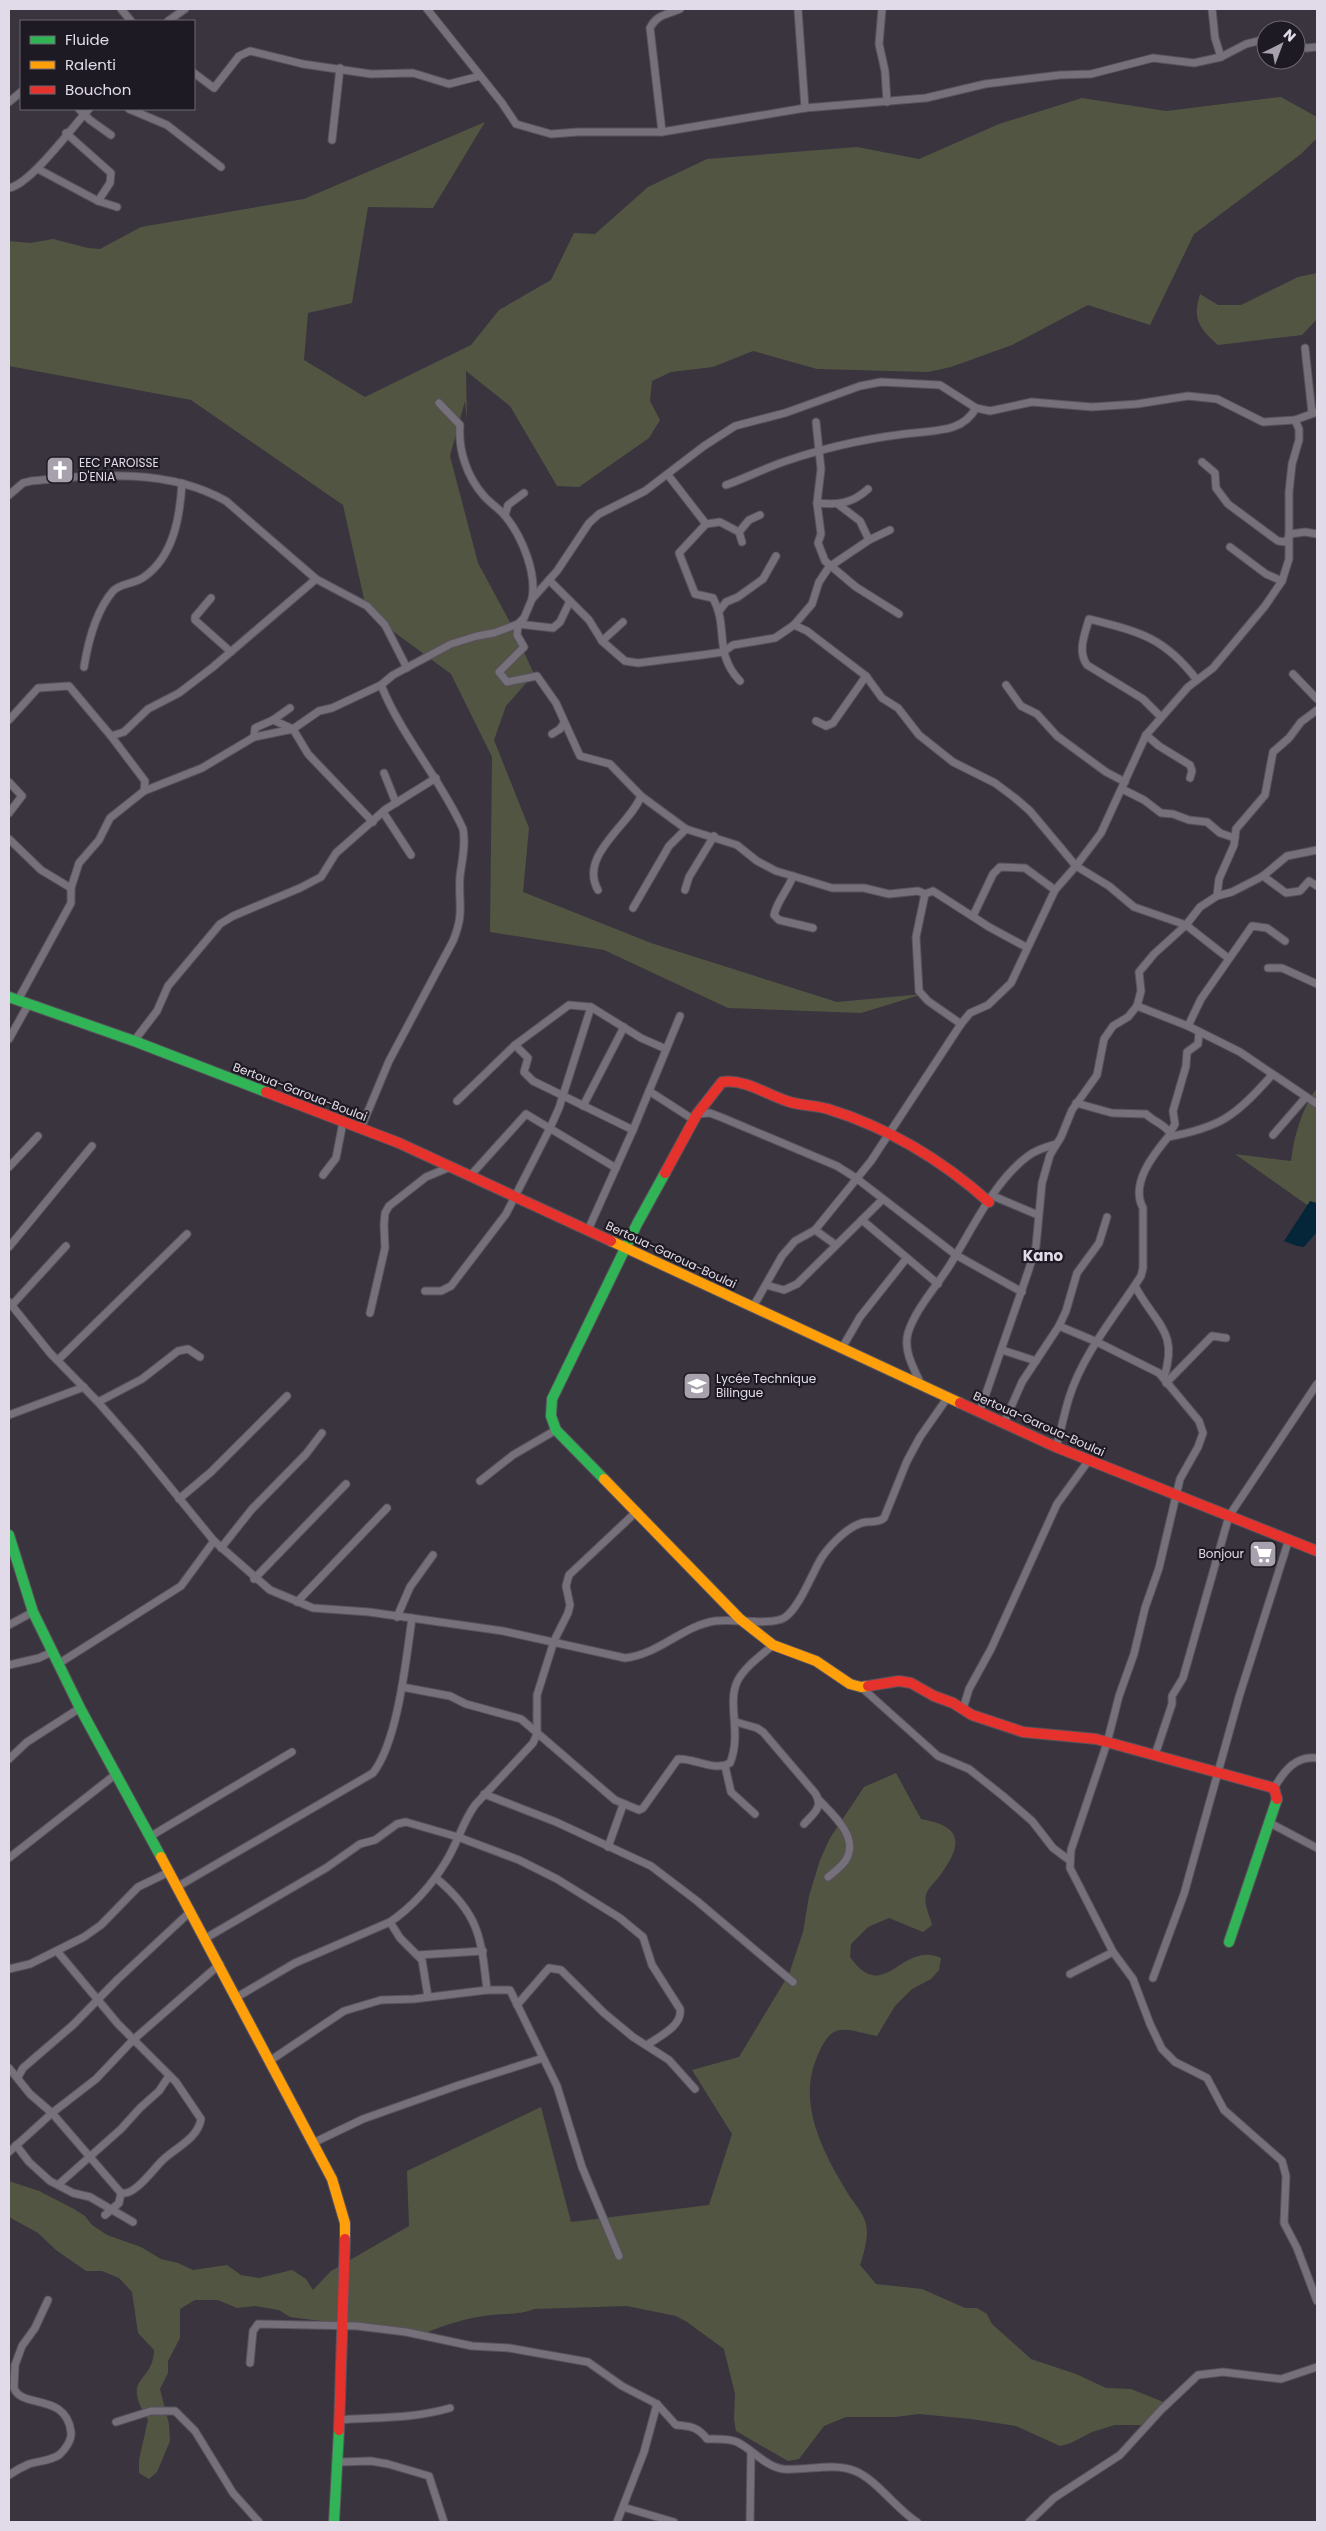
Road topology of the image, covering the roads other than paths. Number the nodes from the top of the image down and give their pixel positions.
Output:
1 (121, 9) edge
2 (185, 9) edge
3 (427, 9) edge
4 (680, 9) edge
5 (882, 9) edge
6 (1212, 9) edge
7 (798, 10) edge
8 (175, 11) edge
9 (130, 20) edge
10 (1256, 42) edge
11 (1221, 57) junction
12 (340, 68) junction
13 (195, 74) edge
14 (480, 76) junction
15 (20, 93) edge
16 (9, 102) edge
17 (887, 102) junction
18 (805, 108) junction
19 (131, 110) edge
20 (84, 111) edge
21 (662, 132) junction
22 (66, 133) junction
23 (111, 134) dead end
24 (332, 140) dead end
25 (221, 167) dead end
26 (38, 169) junction
27 (9, 188) edge
28 (98, 201) junction
29 (117, 208) dead end
30 (1305, 348) dead end
31 (439, 402) dead end
32 (976, 408) junction
33 (1315, 413) edge
34 (1294, 420) junction
35 (816, 422) dead end
36 (818, 451) junction
37 (1202, 462) dead end
38 (668, 475) junction
39 (182, 483) junction
40 (726, 485) dead end
41 (868, 489) dead end
42 (524, 493) dead end
43 (9, 495) edge
44 (817, 503) junction
45 (839, 505) junction
46 (505, 515) junction
47 (760, 515) dead end
48 (706, 524) junction
49 (890, 530) dead end
50 (739, 532) junction
51 (1290, 534) junction
52 (1317, 534) edge
53 (869, 540) junction
54 (742, 542) dead end
55 (1230, 548) dead end
56 (776, 556) dead end
57 (829, 567) junction
58 (316, 579) junction
59 (549, 580) junction
60 (1282, 581) junction
61 (211, 598) dead end
62 (532, 599) junction
63 (570, 601) junction
64 (720, 610) junction
65 (899, 614) dead end
66 (623, 622) dead end
67 (518, 624) junction
68 (794, 625) junction
69 (602, 641) junction
70 (231, 652) junction
71 (723, 652) junction
72 (84, 666) dead end
73 (407, 668) junction
74 (1293, 674) dead end
75 (866, 676) junction
76 (740, 680) dead end
77 (1197, 680) junction
78 (381, 685) junction
79 (1006, 685) dead end
80 (1317, 699) edge
81 (290, 708) dead end
82 (1317, 710) edge
83 (1160, 716) junction
84 (9, 720) edge
85 (273, 720) junction
86 (816, 720) dead end
87 (564, 723) junction
88 (293, 729) junction
89 (552, 734) dead end
90 (1146, 735) junction
91 (111, 736) junction
92 (254, 737) junction
93 (384, 774) dead end
94 (436, 778) junction
95 (1190, 778) dead end
96 (9, 782) edge
97 (1123, 785) junction
98 (144, 790) junction
99 (641, 796) junction
100 (396, 803) junction
101 (383, 812) junction
102 (9, 813) edge
103 (373, 822) junction
104 (686, 829) junction
105 (714, 836) junction
106 (1235, 838) junction
107 (9, 839) edge
108 (1317, 850) edge
109 (411, 855) dead end
110 (1076, 866) junction
111 (793, 876) junction
112 (1264, 876) junction
113 (1317, 886) edge
114 (71, 888) junction
115 (598, 890) dead end
116 (685, 890) dead end
117 (1055, 890) junction
118 (925, 894) junction
119 (1216, 896) junction
120 (633, 908) dead end
121 (973, 916) junction
122 (1186, 925) junction
123 (813, 928) dead end
124 (1285, 940) dead end
125 (1026, 947) junction
126 (1228, 958) junction
127 (1268, 968) dead end
128 (1317, 984) edge
129 (13, 999) edge
130 (28, 1005) junction
131 (1137, 1006) junction
132 (592, 1007) junction
133 (680, 1016) dead end
134 (961, 1024) junction
135 (1188, 1026) junction
136 (624, 1027) junction
137 (1199, 1033) junction
138 (9, 1039) edge
139 (134, 1041) junction
140 (515, 1045) junction
141 (666, 1049) junction
142 (1272, 1075) junction
143 (649, 1091) junction
144 (563, 1096) junction
145 (1306, 1098) junction
146 (458, 1101) dead end
147 (1076, 1103) junction
148 (1317, 1104) edge
149 (583, 1106) junction
150 (696, 1117) junction
151 (343, 1122) junction
152 (361, 1128) junction
153 (550, 1128) junction
154 (633, 1130) junction
155 (891, 1132) junction
156 (1273, 1135) dead end
157 (38, 1136) dead end
158 (1056, 1144) junction
159 (92, 1146) dead end
160 (9, 1167) edge
161 (450, 1167) junction
162 (616, 1168) junction
163 (323, 1176) dead end
164 (470, 1176) junction
165 (856, 1178) junction
166 (515, 1197) junction
167 (883, 1198) junction
168 (991, 1199) junction
169 (1038, 1214) junction
170 (1107, 1217) dead end
171 (862, 1220) junction
172 (588, 1230) junction
173 (815, 1230) junction
174 (187, 1234) dead end
175 (836, 1245) junction
176 (66, 1246) dead end
177 (9, 1247) edge
178 (626, 1248) junction
179 (956, 1255) junction
180 (906, 1259) junction
181 (938, 1284) junction
182 (766, 1285) junction
183 (1135, 1286) junction
184 (425, 1290) dead end
185 (1022, 1292) junction
186 (10, 1303) edge
187 (753, 1307) junction
188 (370, 1314) dead end
189 (1059, 1326) junction
190 (1226, 1338) dead end
191 (1097, 1342) junction
192 (842, 1348) junction
193 (1002, 1350) junction
194 (200, 1357) dead end
195 (58, 1360) junction
196 (1036, 1361) junction
197 (1165, 1380) junction
198 (1317, 1384) edge
199 (922, 1385) junction
200 (84, 1387) junction
201 (287, 1396) dead end
202 (948, 1397) junction
203 (98, 1402) junction
204 (980, 1412) junction
205 (9, 1415) edge
206 (1004, 1423) junction
207 (556, 1430) junction
208 (322, 1433) dead end
209 (1056, 1447) junction
210 (1088, 1460) junction
211 (480, 1481) dead end
212 (346, 1484) dead end
213 (1177, 1495) junction
214 (179, 1499) junction
215 (387, 1508) dead end
216 (635, 1513) junction
217 (1229, 1516) junction
218 (9, 1535) edge
219 (1289, 1539) junction
220 (214, 1541) junction
221 (221, 1548) junction
222 (1317, 1551) edge
223 (433, 1555) dead end
224 (254, 1579) junction
225 (297, 1602) junction
226 (33, 1612) junction
227 (397, 1617) junction
228 (412, 1618) junction
229 (740, 1619) junction
230 (9, 1625) edge
231 (554, 1641) junction
232 (773, 1645) junction
233 (52, 1652) junction
234 (58, 1664) junction
235 (9, 1665) edge
236 (402, 1687) junction
237 (861, 1687) junction
238 (80, 1708) junction
239 (962, 1709) junction
240 (736, 1722) junction
241 (536, 1734) junction
242 (1107, 1743) junction
243 (292, 1752) dead end
244 (1155, 1755) junction
245 (1317, 1758) edge
246 (9, 1759) edge
247 (725, 1766) junction
248 (1219, 1772) junction
249 (116, 1774) junction
250 (1274, 1788) junction
251 (484, 1794) junction
252 (820, 1801) junction
253 (623, 1805) junction
254 (755, 1814) dead end
255 (1268, 1822) junction
256 (804, 1824) dead end
257 (151, 1836) junction
258 (458, 1837) junction
259 (608, 1847) junction
260 (1317, 1848) edge
261 (9, 1858) edge
262 (1069, 1860) junction
263 (169, 1872) junction
264 (828, 1877) dead end
265 (436, 1878) junction
266 (178, 1887) junction
267 (191, 1911) junction
268 (390, 1922) junction
269 (206, 1938) junction
270 (1229, 1942) dead end
271 (57, 1951) junction
272 (483, 1951) junction
273 (1113, 1952) junction
274 (418, 1955) junction
275 (220, 1964) junction
276 (9, 1969) edge
277 (1070, 1974) dead end
278 (1153, 1978) dead end
279 (793, 1982) dead end
280 (487, 1990) junction
281 (237, 1997) junction
282 (428, 1997) junction
283 (98, 2000) junction
284 (517, 2005) junction
285 (133, 2040) junction
286 (647, 2046) junction
287 (543, 2058) junction
288 (271, 2060) junction
289 (9, 2068) edge
290 (169, 2076) junction
291 (18, 2077) junction
292 (695, 2089) dead end
293 (52, 2113) junction
294 (313, 2143) junction
295 (16, 2145) junction
296 (9, 2152) edge
297 (90, 2156) junction
298 (58, 2184) junction
299 (121, 2193) junction
300 (111, 2208) junction
301 (105, 2215) dead end
302 (133, 2222) dead end
303 (620, 2256) dead end
304 (48, 2300) dead end
305 (1317, 2301) edge
306 (341, 2327) junction
307 (250, 2363) dead end
308 (1317, 2367) edge
309 (656, 2404) junction
310 (450, 2408) dead end
311 (339, 2420) junction
312 (116, 2422) dead end
313 (751, 2453) junction
314 (339, 2462) junction
315 (9, 2475) edge
316 (623, 2507) junction
317 (257, 2520) edge
318 (913, 2521) edge
319 (248, 2522) edge
320 (334, 2522) edge
321 (444, 2522) edge
322 (617, 2522) edge
323 (674, 2522) edge
324 (750, 2522) edge
325 (1029, 2522) edge

1 - 9 street
2 - 8 street
3 - 14 street
4 - 21 street
5 - 17 street
6 - 11 street
7 - 18 street
10 - 11 street
11 - 17 street
12 - 13 street
12 - 14 street
12 - 24 street
14 - 21 street
15 - 16 street
17 - 18 street
18 - 21 street
19 - 25 street
20 - 22 street
20 - 23 street
22 - 26 street
22 - 28 street
26 - 27 street
26 - 28 street
28 - 29 street
30 - 33 street
31 - 46 street
32 - 34 street
32 - 36 street
32 - 38 street
33 - 34 street
34 - 51 street
35 - 36 street
36 - 40 street
36 - 44 street
37 - 51 street
38 - 48 street
38 - 59 street
39 - 43 street
39 - 58 street
39 - 72 street
41 - 45 street
42 - 46 street
44 - 45 street
44 - 57 street
45 - 53 street
46 - 62 street
47 - 50 street
48 - 50 street
48 - 64 street
49 - 53 street
50 - 54 street
51 - 52 street
51 - 60 street
53 - 57 street
55 - 60 street
56 - 64 street
57 - 65 street
57 - 68 street
58 - 70 street
58 - 73 street
59 - 62 street
59 - 63 street
60 - 77 street
61 - 70 street
62 - 67 street
63 - 67 street
63 - 69 street
64 - 71 street
66 - 69 street
67 - 73 street
67 - 87 street
68 - 71 street
68 - 75 street
69 - 71 street
70 - 91 street
71 - 76 street
73 - 78 street
74 - 80 street
75 - 86 street
75 - 110 street
77 - 83 street
77 - 83 street
78 - 88 street
78 - 94 street
79 - 97 street
81 - 85 street
82 - 106 street
83 - 90 street
84 - 91 street
85 - 88 street
85 - 92 street
87 - 89 street
87 - 99 street
88 - 92 street
88 - 103 street
90 - 95 street
90 - 97 street
91 - 98 street
92 - 98 street
93 - 100 street
94 - 100 street
94 - 152 street
96 - 102 street
97 - 106 street
97 - 110 street
98 - 114 street
99 - 104 street
99 - 115 street
100 - 101 street
101 - 103 street
101 - 109 street
103 - 139 street
104 - 105 street
104 - 120 street
105 - 111 street
105 - 116 street
106 - 119 street
107 - 114 street
108 - 112 street
110 - 117 street
110 - 122 street
111 - 118 street
111 - 123 street
112 - 113 street
112 - 119 street
114 - 129 street
117 - 121 street
117 - 125 street
118 - 121 street
118 - 134 street
119 - 122 street
121 - 125 street
122 - 126 street
122 - 131 street
124 - 126 street
125 - 134 street
126 - 135 street
127 - 128 street
129 - 130 main road, Bertoua-Garoua-Boulai
130 - 138 street
130 - 139 main road, Bertoua-Garoua-Boulai
131 - 135 street
131 - 147 street
132 - 136 street
132 - 140 street
132 - 144 street
133 - 141 street
134 - 155 street
135 - 137 street
136 - 141 street
136 - 149 street
137 - 142 street
137 - 147 street
139 - 151 main road, Bertoua-Garoua-Boulai
140 - 144 street
140 - 146 street
141 - 143 street
142 - 145 street
142 - 183 street
143 - 150 street
143 - 154 street
144 - 149 street
144 - 153 street
145 - 148 street
145 - 156 street
147 - 158 street
149 - 154 street
150 - 155 main road
150 - 165 street
150 - 178 main road
151 - 152 main road, Bertoua-Garoua-Boulai
151 - 163 street
152 - 161 main road, Bertoua-Garoua-Boulai
153 - 162 street
153 - 164 street
153 - 166 street
154 - 162 street
155 - 165 street
155 - 168 main road
157 - 160 street
158 - 168 street
158 - 169 street
159 - 177 street
161 - 164 main road, Bertoua-Garoua-Boulai
161 - 188 street
162 - 172 street
164 - 166 main road, Bertoua-Garoua-Boulai
165 - 167 street
165 - 173 street
166 - 172 main road, Bertoua-Garoua-Boulai
166 - 184 street
167 - 171 street
167 - 179 street
168 - 169 street
168 - 179 street
169 - 185 street
170 - 189 street
171 - 175 street
171 - 180 street
172 - 178 main road, Bertoua-Garoua-Boulai
173 - 175 street
173 - 182 street
174 - 195 street
175 - 182 street
176 - 186 street
178 - 187 main road, Bertoua-Garoua-Boulai
178 - 207 main road
179 - 181 street
179 - 185 street
180 - 181 street
180 - 192 street
181 - 199 street
182 - 187 street
183 - 191 street
183 - 197 street
185 - 193 street
186 - 195 street
187 - 192 main road, Bertoua-Garoua-Boulai
189 - 191 street
189 - 196 street
190 - 197 street
191 - 197 street
191 - 209 street
192 - 199 main road, Bertoua-Garoua-Boulai
193 - 196 street
193 - 204 street
194 - 203 street
195 - 200 street
196 - 206 street
197 - 213 street
198 - 217 street
199 - 202 main road, Bertoua-Garoua-Boulai
200 - 203 street
200 - 205 street
201 - 214 street
202 - 204 main road, Bertoua-Garoua-Boulai
202 - 229 street
203 - 214 street
204 - 206 main road, Bertoua-Garoua-Boulai
206 - 209 main road, Bertoua-Garoua-Boulai
207 - 211 street
207 - 216 main road
208 - 221 street
209 - 210 main road, Bertoua-Garoua-Boulai
210 - 213 main road, Bertoua-Garoua-Boulai
210 - 239 street
212 - 224 street
213 - 217 main road, Bertoua-Garoua-Boulai
213 - 242 street
214 - 220 street
215 - 225 street
216 - 229 main road
216 - 231 street
217 - 219 main road, Bertoua-Garoua-Boulai
217 - 244 street
218 - 226 main road
219 - 222 main road, Bertoua-Garoua-Boulai
219 - 248 street
220 - 221 street
220 - 234 street
221 - 224 street
223 - 227 street
224 - 225 street
225 - 227 street
226 - 230 street
226 - 233 main road
227 - 228 street
228 - 231 street
228 - 236 street
229 - 231 street
229 - 232 main road
231 - 241 street
232 - 237 main road
232 - 240 street
233 - 234 main road
233 - 235 street
234 - 238 main road
236 - 241 street
236 - 266 street
237 - 239 main road
237 - 262 street
238 - 246 street
238 - 249 main road
239 - 242 main road
240 - 247 street
240 - 252 street
241 - 251 street
241 - 253 street
242 - 244 main road
242 - 262 street
243 - 257 street
244 - 248 main road
245 - 250 street
247 - 253 street
247 - 254 street
248 - 250 main road
248 - 278 street
249 - 257 main road
249 - 261 street
250 - 255 main road
251 - 258 street
251 - 259 street
252 - 256 street
252 - 264 street
253 - 259 street
255 - 260 street
255 - 270 main road
257 - 263 main road
258 - 265 street
258 - 269 street
258 - 286 street
259 - 279 street
262 - 273 street
263 - 266 main road
263 - 271 street
265 - 268 street
265 - 272 street
266 - 267 main road
267 - 269 main road
267 - 283 street
268 - 274 street
268 - 281 street
269 - 275 main road
271 - 276 street
271 - 283 street
272 - 274 street
272 - 280 street
273 - 277 street
273 - 305 street
274 - 282 street
275 - 281 main road
275 - 285 street
280 - 282 street
280 - 284 street
281 - 288 main road
282 - 288 street
283 - 285 street
283 - 291 street
284 - 286 street
284 - 287 street
285 - 290 street
285 - 293 street
286 - 292 street
287 - 294 street
287 - 303 street
288 - 294 main road
289 - 291 street
290 - 297 street
290 - 299 street
291 - 293 street
293 - 295 street
293 - 297 street
294 - 306 main road
295 - 296 street
295 - 298 street
297 - 298 street
297 - 299 street
298 - 300 street
299 - 300 street
300 - 301 street
300 - 302 street
304 - 315 street
306 - 307 street
306 - 309 street
306 - 311 main road
308 - 325 street
309 - 313 street
309 - 316 street
310 - 311 street
311 - 314 main road
312 - 317 street
313 - 318 street
313 - 324 street
314 - 320 main road
314 - 321 street
316 - 322 street
316 - 323 street
317 - 319 street

